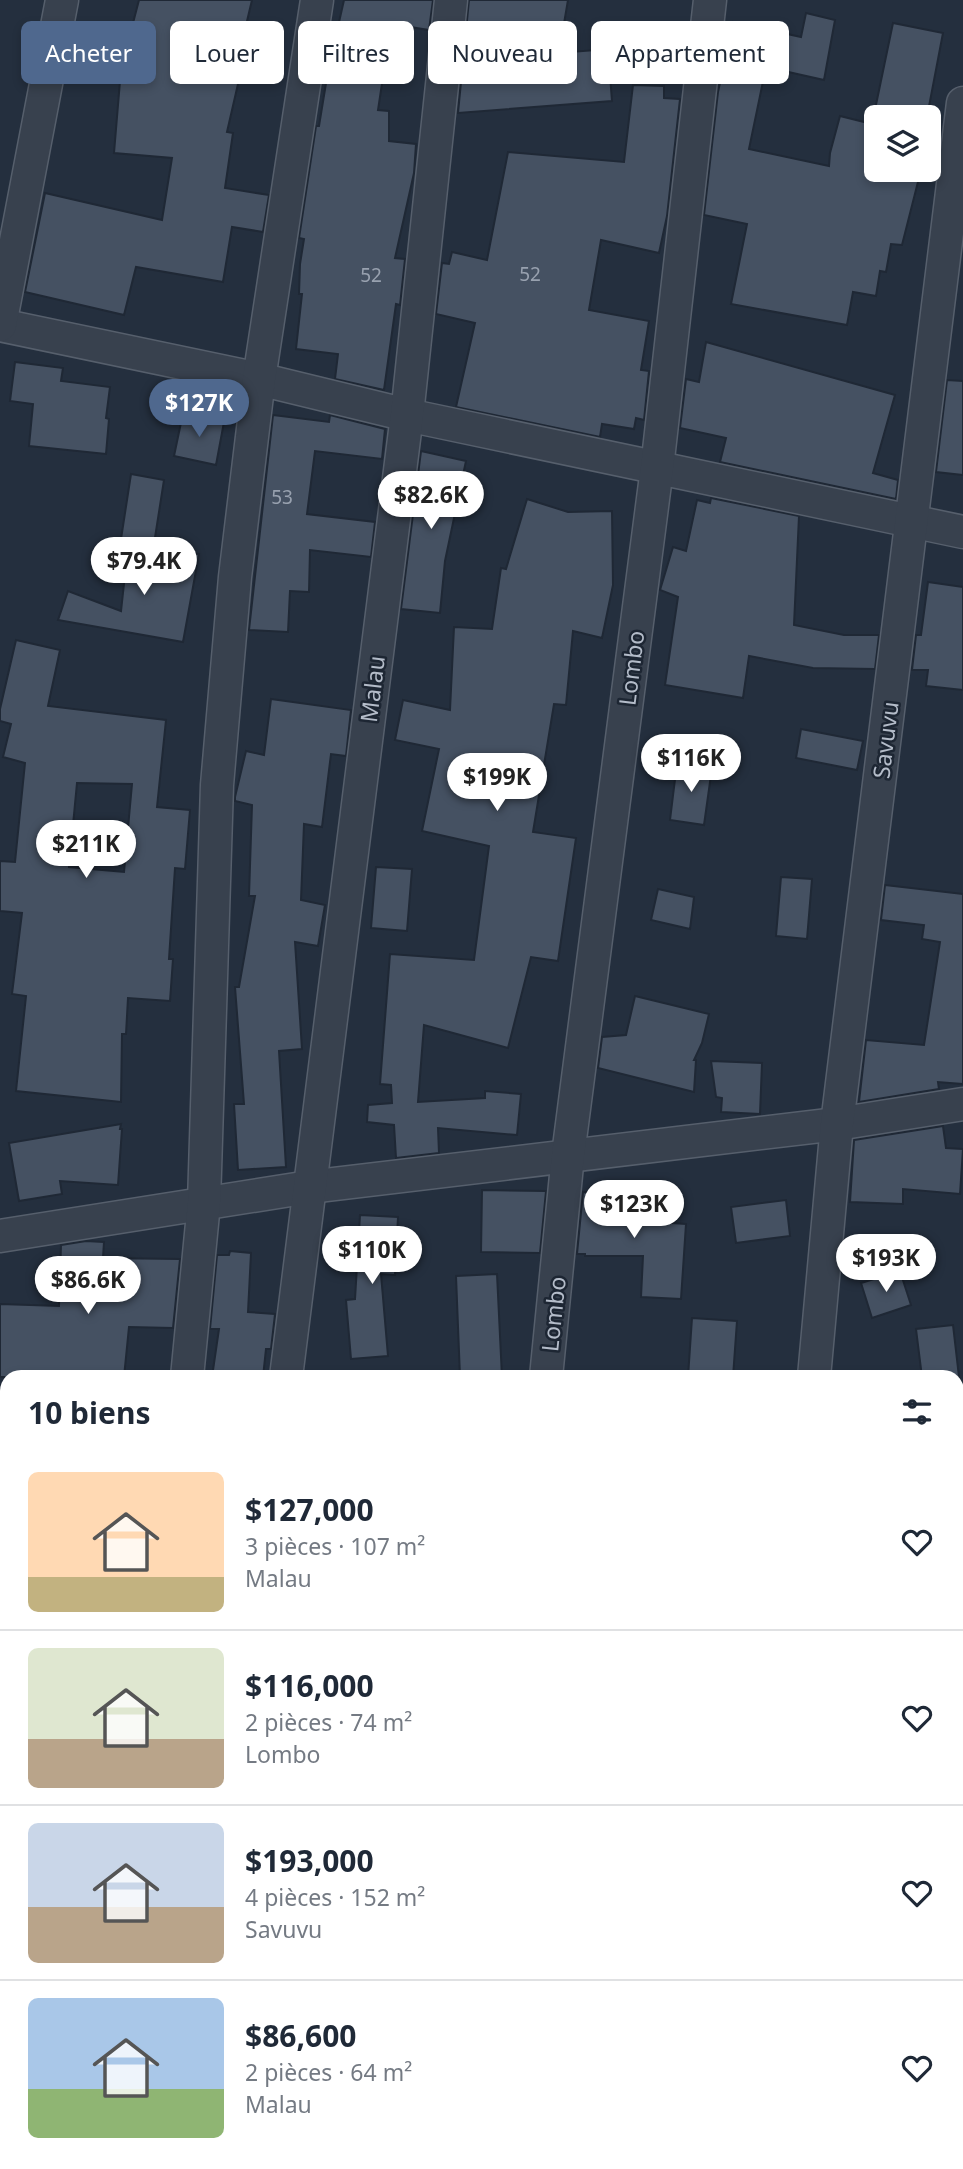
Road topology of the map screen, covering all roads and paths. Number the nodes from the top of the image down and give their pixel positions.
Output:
1 (62, 0) edge
2 (317, 0) edge
3 (451, 0) edge
4 (710, 0) edge
5 (963, 103) edge
6 (0, 325) edge
7 (259, 379) junction
8 (407, 415) junction
9 (657, 468) junction
10 (912, 522) junction
11 (963, 532) edge
12 (963, 1104) edge
13 (837, 1124) junction
14 (568, 1155) junction
15 (309, 1187) junction
16 (204, 1203) junction
17 (0, 1236) edge
18 (188, 1370) edge
19 (287, 1370) edge
20 (547, 1370) edge
21 (815, 1370) edge

1 - 6 street
2 - 7 street
3 - 8 street, Malau
4 - 9 street, Lombo
5 - 10 street, Savuvu
6 - 7 street
7 - 8 street
7 - 16 street
8 - 9 street
8 - 15 street, Malau
9 - 10 street
9 - 14 street, Lombo
10 - 11 street
10 - 13 street, Savuvu
12 - 13 street
13 - 14 street
13 - 21 street, Savuvu
14 - 15 street
14 - 20 street, Lombo
15 - 16 street
15 - 19 street, Malau
16 - 17 street
16 - 18 street

